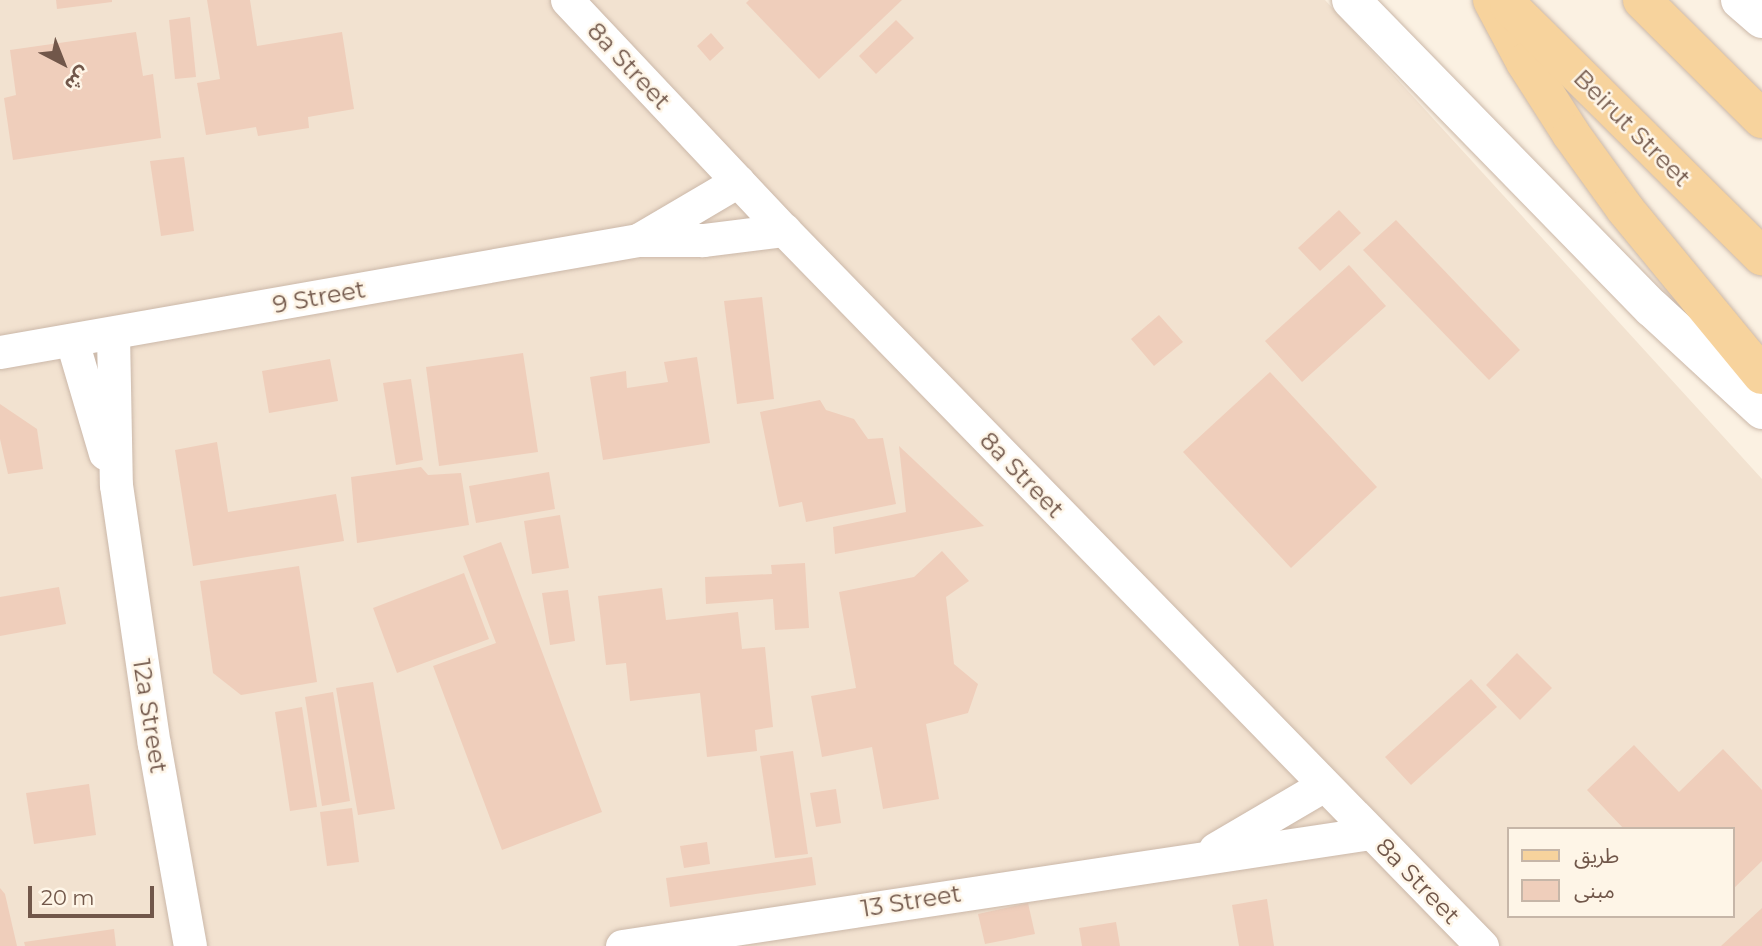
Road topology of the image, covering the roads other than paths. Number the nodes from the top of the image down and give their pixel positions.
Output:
1 (567, 0) edge
2 (1351, 0) edge
3 (1492, 0) edge
4 (1502, 0) edge
5 (1643, 0) edge
6 (1740, 0) edge
7 (1762, 19) edge
8 (1762, 119) edge
9 (737, 181) junction
10 (784, 230) junction
11 (638, 240) junction
12 (1762, 256) edge
13 (113, 334) junction
14 (72, 341) junction
15 (0, 352) edge
16 (1762, 375) edge
17 (1762, 410) edge
18 (116, 485) junction
19 (1324, 785) junction
20 (1371, 833) junction
21 (1201, 856) junction
22 (190, 946) edge
23 (622, 946) edge
24 (1482, 946) edge

1 - 9 street, 8a Street
2 - 17 main road
3 - 16 main road
4 - 12 main road, Beirut Street
5 - 8 main road
6 - 7 main road
9 - 10 street, 8a Street
9 - 11 street, 9 Street
10 - 11 street, 9 Street
10 - 19 street, 8a Street
11 - 13 street, 9 Street
13 - 14 street, 9 Street
13 - 18 street, 12a Street
14 - 15 street, 9 Street
14 - 18 street, 12a Street
18 - 22 street, 12a Street
19 - 20 street, 8a Street
19 - 21 street, 13 Street
20 - 21 street, 13 Street
20 - 24 street, 8a Street
21 - 23 street, 13 Street

